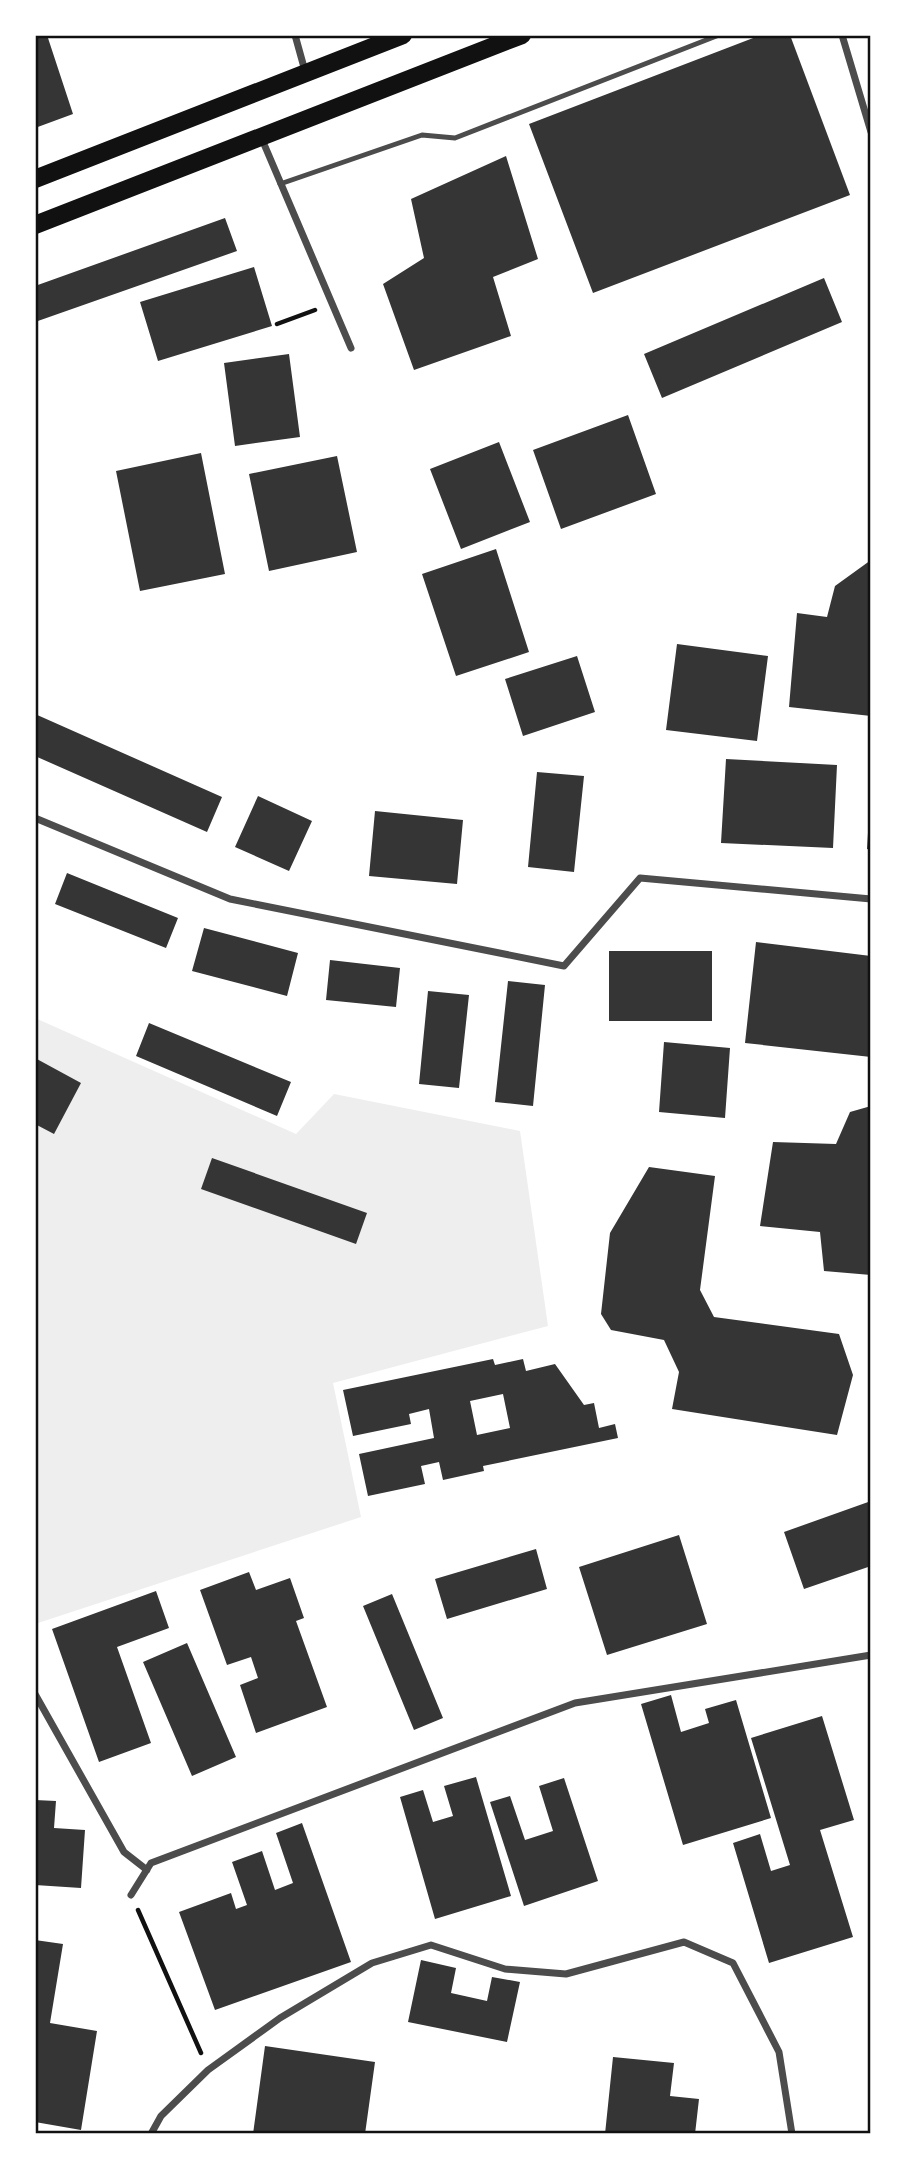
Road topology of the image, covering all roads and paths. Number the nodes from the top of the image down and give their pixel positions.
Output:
1 (403, 35) edge
2 (522, 35) edge
3 (719, 35) edge
4 (842, 35) edge
5 (294, 37) edge
6 (305, 73) junction
7 (871, 132) edge
8 (261, 136) junction
9 (35, 179) edge
10 (280, 184) junction
11 (35, 225) edge
12 (332, 304) junction
13 (277, 324) dead end
14 (351, 348) dead end
15 (35, 818) edge
16 (871, 899) edge
17 (871, 1655) edge
18 (35, 1694) edge
19 (147, 1870) junction
20 (131, 1895) joint
21 (208, 2070) junction
22 (151, 2134) edge
23 (792, 2134) edge

1 - 6 main road
2 - 8 main road
3 - 10 lane
4 - 7 street
5 - 6 street
6 - 9 main road
8 - 10 street
8 - 11 main road
10 - 12 street
12 - 13 path
12 - 14 street
15 - 16 street
17 - 19 street
18 - 19 street
19 - 20 street
20 - 21 path
21 - 22 street
21 - 23 street

